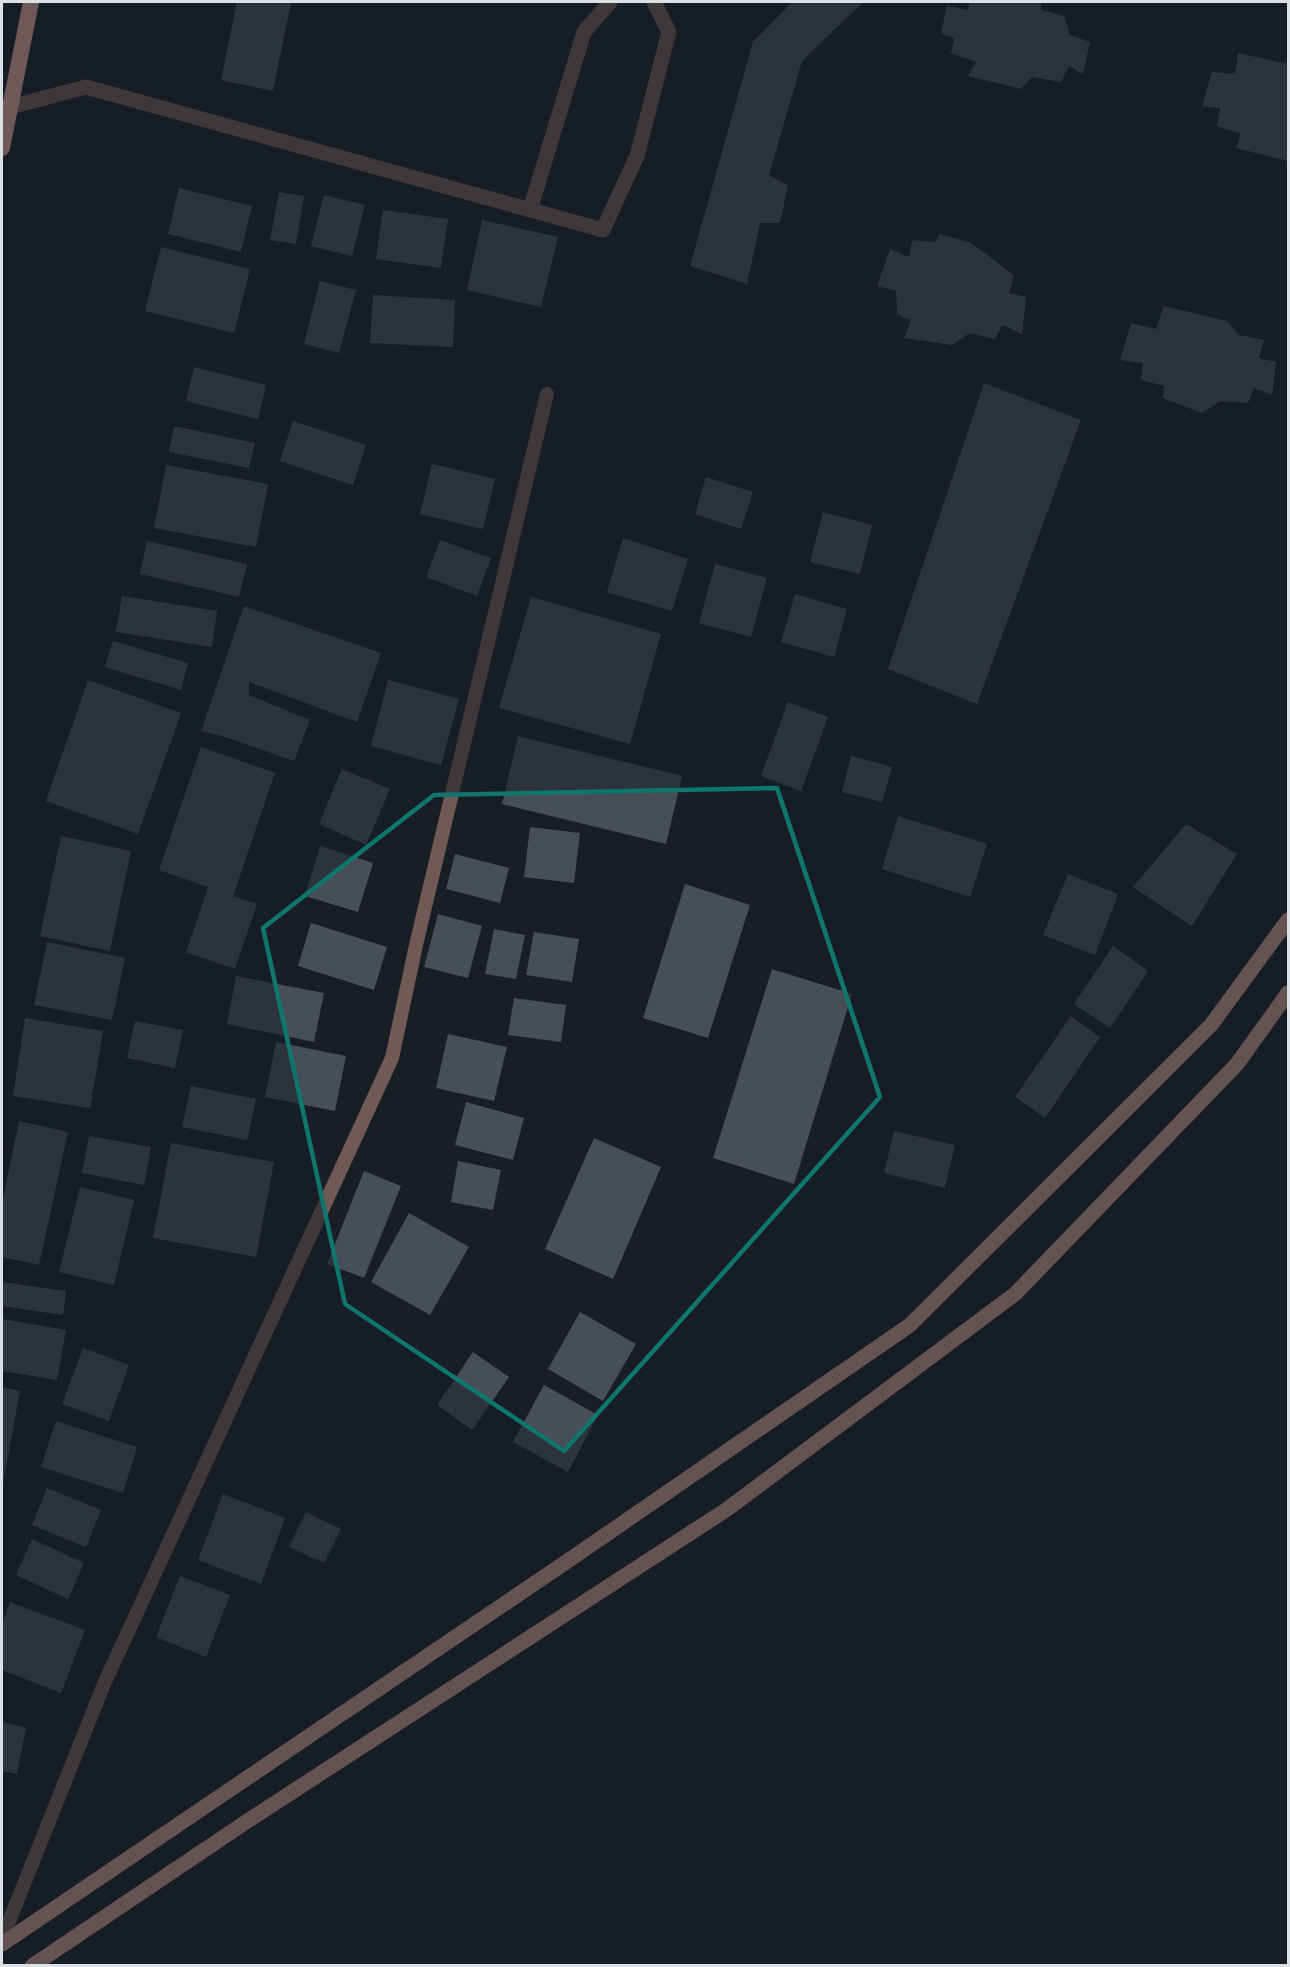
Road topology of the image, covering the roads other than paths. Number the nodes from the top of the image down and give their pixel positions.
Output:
1 (32, 2) edge
2 (610, 2) edge
3 (654, 2) edge
4 (10, 107) junction
5 (2, 148) edge
6 (530, 210) junction
7 (547, 394) dead end
8 (1288, 920) edge
9 (1288, 993) edge
10 (2, 1939) edge
11 (2, 1944) edge
12 (32, 1965) edge

1 - 4 highway
2 - 6 street
3 - 6 street
4 - 5 highway
4 - 6 street
7 - 10 lane
8 - 11 main road
9 - 12 main road

